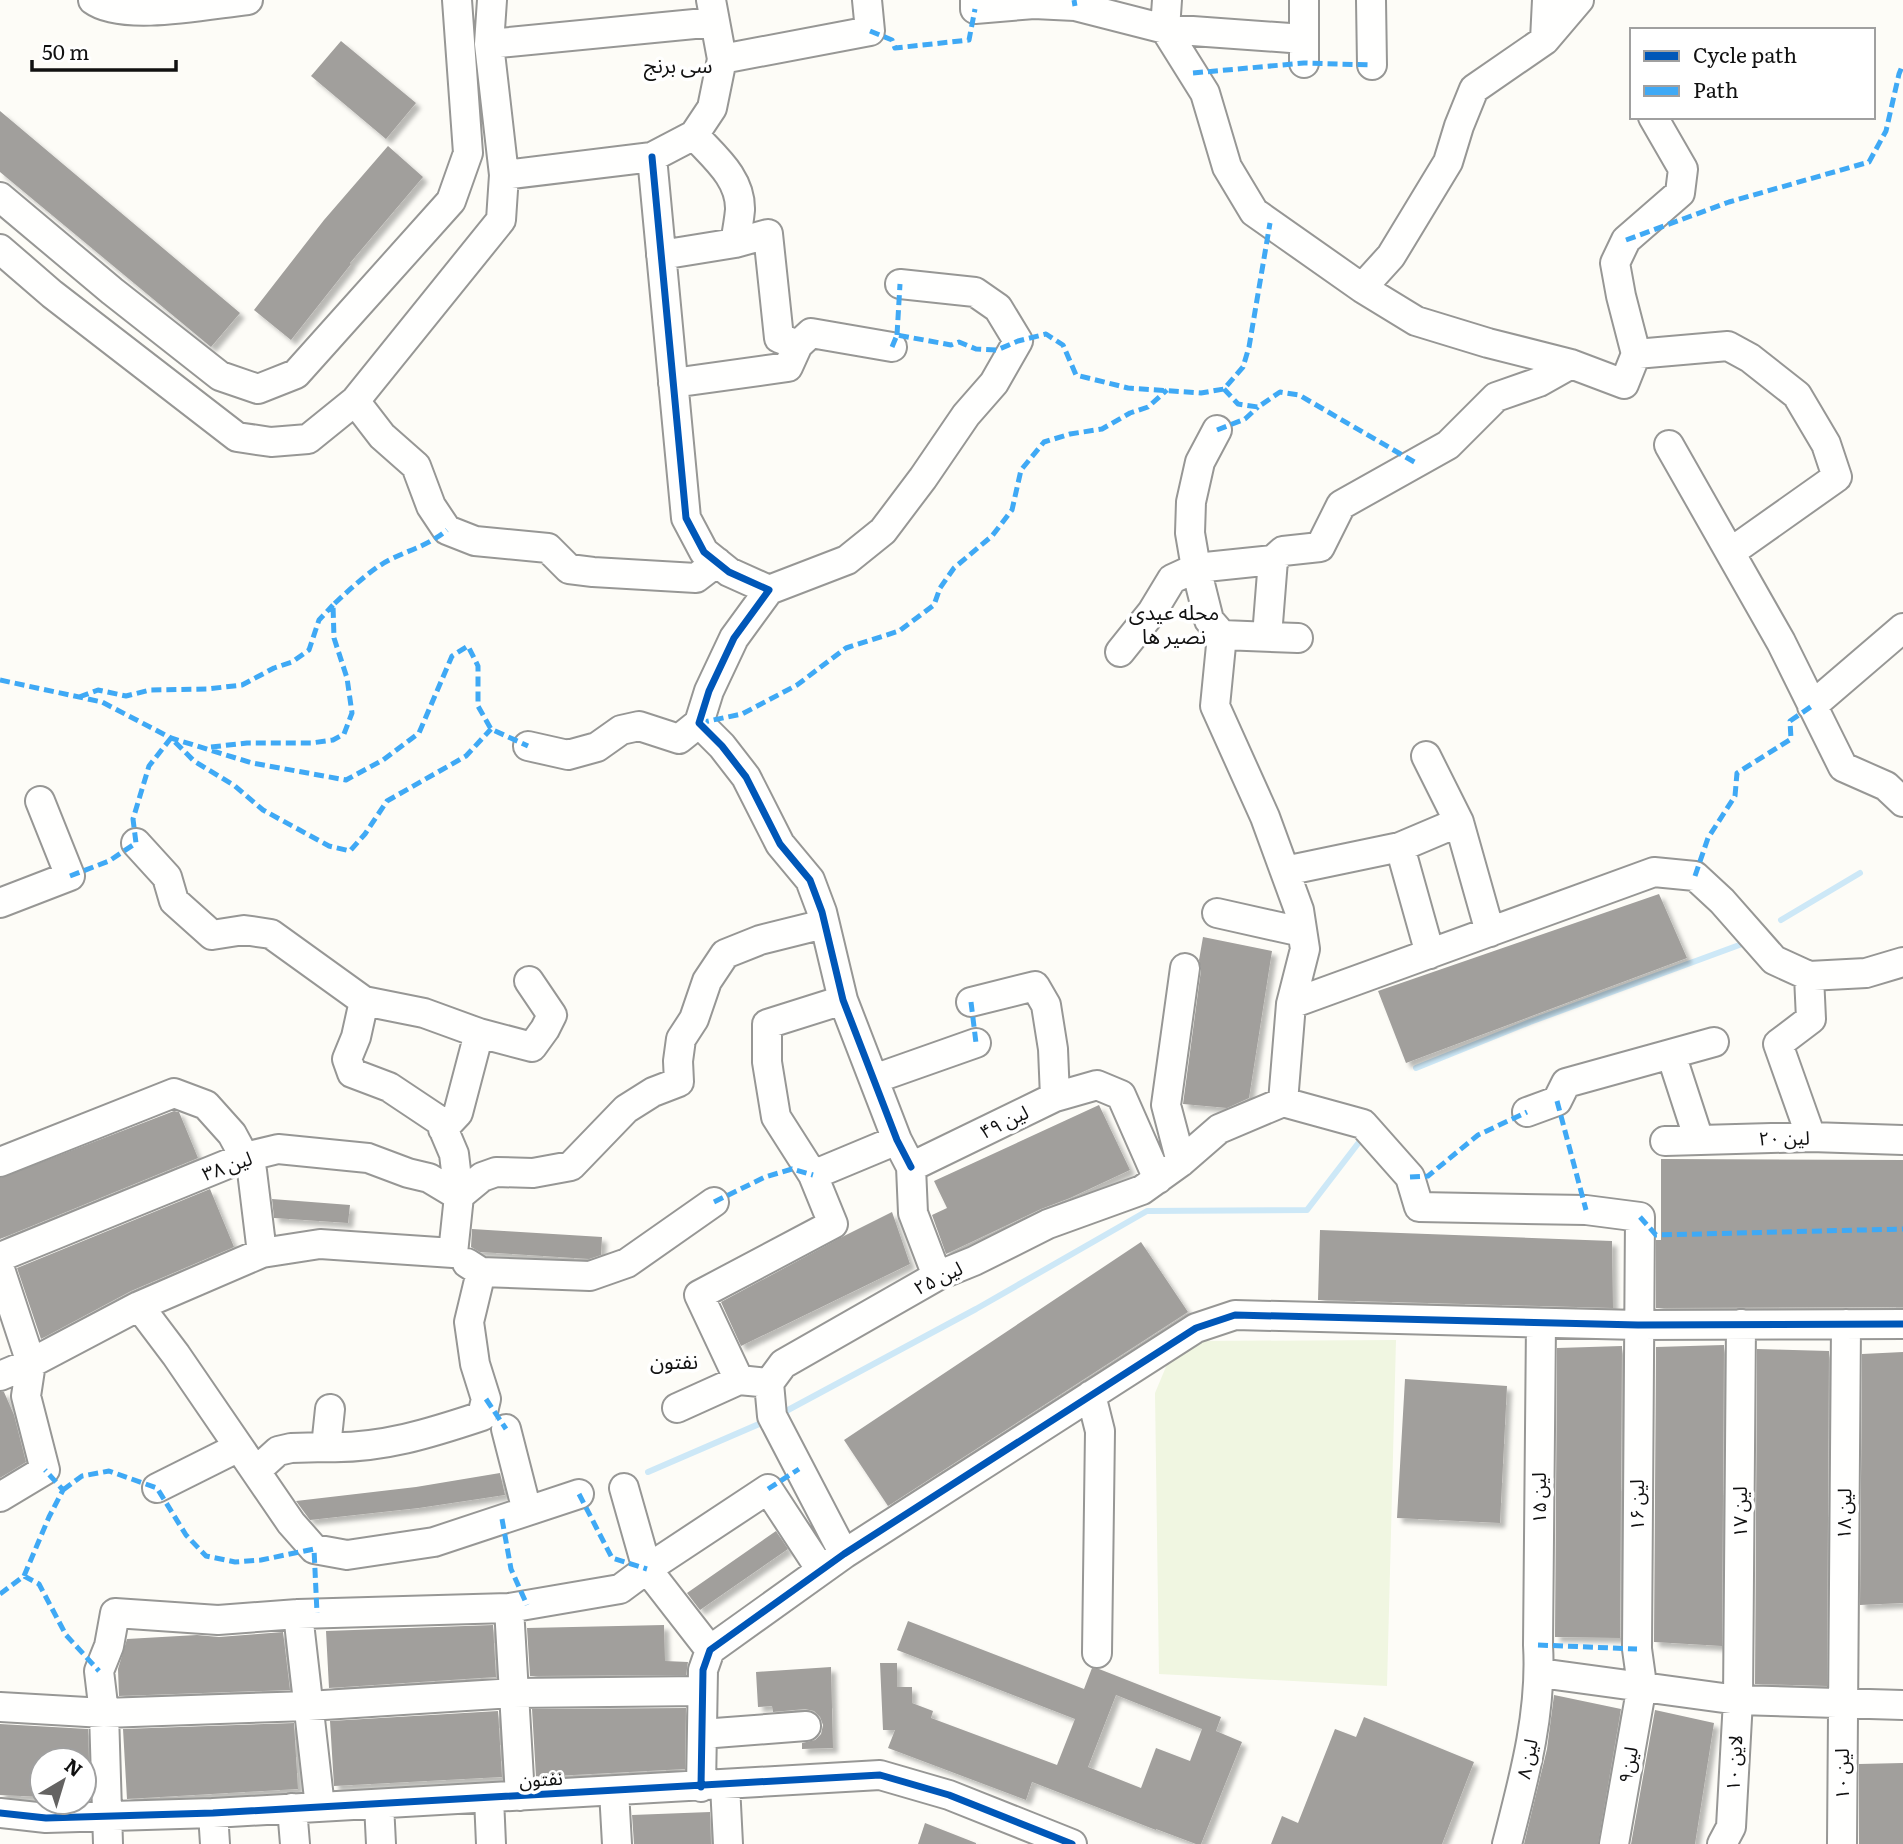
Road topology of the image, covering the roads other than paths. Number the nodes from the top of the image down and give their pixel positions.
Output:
1 (93, 0) edge
2 (248, 0) edge
3 (457, 0) edge
4 (492, 0) edge
5 (867, 0) edge
6 (1167, 0) edge
7 (1304, 0) edge
8 (1371, 0) edge
9 (1547, 0) edge
10 (1579, 0) edge
11 (975, 4) edge
12 (713, 11) edge
13 (1165, 29) junction
14 (1545, 40) junction
15 (489, 44) junction
16 (722, 59) junction
17 (1372, 65) dead end
18 (1654, 119) edge
19 (694, 135) junction
20 (652, 157) junction
21 (504, 175) junction
22 (0, 197) edge
23 (736, 243) junction
24 (0, 249) edge
25 (661, 255) junction
26 (900, 284) dead end
27 (1362, 288) junction
28 (798, 345) junction
29 (892, 347) dead end
30 (1636, 354) junction
31 (1571, 364) junction
32 (673, 383) junction
33 (355, 401) junction
34 (1217, 430) dead end
35 (1669, 445) dead end
36 (1731, 552) junction
37 (1273, 560) junction
38 (717, 562) junction
39 (1196, 568) junction
40 (769, 590) junction
41 (1903, 628) edge
42 (1222, 635) junction
43 (1267, 636) junction
44 (1298, 638) dead end
45 (1120, 652) dead end
46 (1812, 706) junction
47 (699, 723) junction
48 (528, 746) dead end
49 (1426, 755) dead end
50 (40, 801) dead end
51 (1903, 802) edge
52 (1459, 822) junction
53 (136, 844) dead end
54 (1400, 848) junction
55 (1285, 871) junction
56 (0, 903) edge
57 (1217, 913) dead end
58 (824, 924) junction
59 (1302, 932) junction
60 (1490, 932) junction
61 (1430, 954) junction
62 (1903, 962) edge
63 (1185, 968) dead end
64 (1809, 976) junction
65 (529, 981) dead end
66 (843, 1000) junction
67 (364, 1001) junction
68 (971, 1002) dead end
69 (1291, 1004) junction
70 (479, 1033) junction
71 (1714, 1042) dead end
72 (976, 1043) dead end
73 (1671, 1054) junction
74 (874, 1079) junction
75 (1055, 1097) junction
76 (1283, 1102) junction
77 (1527, 1112) dead end
78 (443, 1129) junction
79 (1811, 1137) junction
80 (897, 1140) junction
81 (1699, 1140) junction
82 (1903, 1140) edge
83 (1665, 1141) dead end
84 (245, 1157) junction
85 (0, 1162) edge
86 (1181, 1162) junction
87 (911, 1167) junction
88 (813, 1175) junction
89 (1158, 1179) junction
90 (459, 1196) junction
91 (714, 1202) dead end
92 (262, 1253) junction
93 (453, 1253) junction
94 (0, 1256) edge
95 (0, 1269) edge
96 (481, 1272) junction
97 (937, 1276) junction
98 (139, 1306) junction
99 (1541, 1323) junction
100 (1741, 1324) junction
101 (1846, 1324) junction
102 (1903, 1324) edge
103 (1638, 1325) junction
104 (31, 1363) junction
105 (0, 1376) edge
106 (739, 1380) junction
107 (769, 1383) junction
108 (1091, 1395) junction
109 (677, 1408) dead end
110 (330, 1409) dead end
111 (506, 1429) dead end
112 (239, 1447) junction
113 (326, 1447) junction
114 (256, 1471) junction
115 (624, 1488) dead end
116 (157, 1489) dead end
117 (579, 1494) dead end
118 (0, 1497) edge
119 (527, 1511) junction
120 (844, 1554) junction
121 (647, 1569) junction
122 (821, 1570) junction
123 (509, 1608) junction
124 (298, 1614) junction
125 (710, 1650) junction
126 (1097, 1653) dead end
127 (1540, 1673) junction
128 (1642, 1685) junction
129 (702, 1691) junction
130 (514, 1693) junction
131 (1738, 1700) junction
132 (1843, 1703) junction
133 (1903, 1705) edge
134 (308, 1706) junction
135 (0, 1707) edge
136 (104, 1713) junction
137 (806, 1726) dead end
138 (702, 1734) junction
139 (713, 1786) junction
140 (614, 1791) junction
141 (520, 1796) junction
142 (489, 1798) junction
143 (379, 1804) junction
144 (320, 1807) junction
145 (292, 1808) junction
146 (0, 1813) edge
147 (213, 1813) junction
148 (108, 1830) edge
149 (46, 1831) edge
150 (1731, 1838) edge
151 (215, 1844) edge
152 (295, 1844) edge
153 (381, 1844) edge
154 (491, 1844) edge
155 (617, 1844) edge
156 (728, 1844) edge
157 (1072, 1844) edge
158 (1507, 1844) edge
159 (1614, 1844) edge
160 (1842, 1844) edge

1 - 2 street
3 - 22 street
4 - 15 street
5 - 16 street
6 - 13 street
7 - 13 street
8 - 17 street
9 - 14 street
10 - 14 street
11 - 13 street
12 - 15 street
12 - 16 street
13 - 27 street
14 - 27 street
15 - 21 street
16 - 19 street
18 - 30 street
19 - 20 street
19 - 23 street
20 - 21 street
20 - 25 street
21 - 33 street
23 - 25 street
23 - 28 street
24 - 33 street
25 - 32 street
26 - 40 street
27 - 31 street
28 - 29 street
28 - 32 street
30 - 31 street
30 - 36 street
31 - 37 street
32 - 38 street
33 - 38 street
34 - 39 street
35 - 36 street
36 - 46 street
37 - 39 street
37 - 43 street
38 - 40 street
39 - 42 street
39 - 45 street
40 - 47 street
41 - 46 street
42 - 43 street
42 - 55 street
43 - 44 street
46 - 51 street
47 - 48 street
47 - 58 street
49 - 52 street
50 - 56 street
52 - 54 street
52 - 60 street
53 - 67 street
54 - 55 street
54 - 61 street
55 - 59 street
57 - 59 street
58 - 66 street
58 - 90 street
59 - 69 street
60 - 61 street
60 - 64 street
61 - 69 street
62 - 64 street
63 - 86 street
64 - 79 street
65 - 70 street
66 - 74 street
66 - 88 street
67 - 70 street
67 - 78 street
68 - 75 street
69 - 76 street
70 - 78 street
71 - 73 street
72 - 74 street
73 - 77 street
73 - 81 street
74 - 80 street
75 - 87 street, لین ۴۹
75 - 89 street, لین ۴۹
76 - 86 street, لین ۲۵
76 - 103 street, لین ۱۶
78 - 90 street
79 - 81 street, لین ۲۰
79 - 82 street, لین ۲۰
80 - 87 street
80 - 88 street
81 - 83 street, لین ۲۰
84 - 85 street
84 - 90 street, لین ۳۸
84 - 92 street
84 - 94 street, لین ۳۸
86 - 89 street, لین ۲۵
87 - 97 street
88 - 106 street
89 - 97 street, لین ۲۵
90 - 93 street
91 - 96 street
92 - 93 street
92 - 98 street
93 - 96 street
95 - 104 street
96 - 113 street
97 - 107 street, لین ۲۵
98 - 104 street
98 - 112 street
99 - 103 street
99 - 108 street
99 - 127 street, لین ۱۵
100 - 101 street
100 - 103 street
100 - 131 street, لین ۱۷
101 - 102 street
101 - 132 street, لین ۱۸
103 - 128 street, لین ۱۶
104 - 105 street
104 - 118 street
106 - 107 street
106 - 109 street
107 - 120 street
108 - 120 street
108 - 126 street
110 - 113 street
111 - 119 street
112 - 114 street
112 - 116 street
113 - 114 street
114 - 119 street
115 - 121 street
117 - 119 street
120 - 122 street
121 - 122 street
121 - 123 street
121 - 125 street
122 - 125 street
123 - 124 street
123 - 130 street
124 - 134 street
124 - 136 street
125 - 129 street
127 - 128 street
127 - 158 street, لین ۸
128 - 131 street
128 - 159 street, لین۹
129 - 130 street
129 - 138 street
130 - 134 street
130 - 141 street
131 - 132 street
131 - 150 street, لاین ۱۰
132 - 133 street
132 - 160 street, لین ۱۰
134 - 136 street
134 - 144 street
135 - 136 street
136 - 148 street
137 - 138 street
138 - 139 street
139 - 140 street, نفتون
139 - 156 street
139 - 157 street, نفتون
140 - 141 street, نفتون
140 - 155 street
141 - 142 street, نفتون
142 - 143 street, نفتون
142 - 154 street
143 - 144 street, نفتون
143 - 153 street
144 - 145 street, نفتون
145 - 147 street, نفتون
145 - 152 street
146 - 149 street, نفتون
147 - 148 street, نفتون
147 - 151 street
148 - 149 street, نفتون

